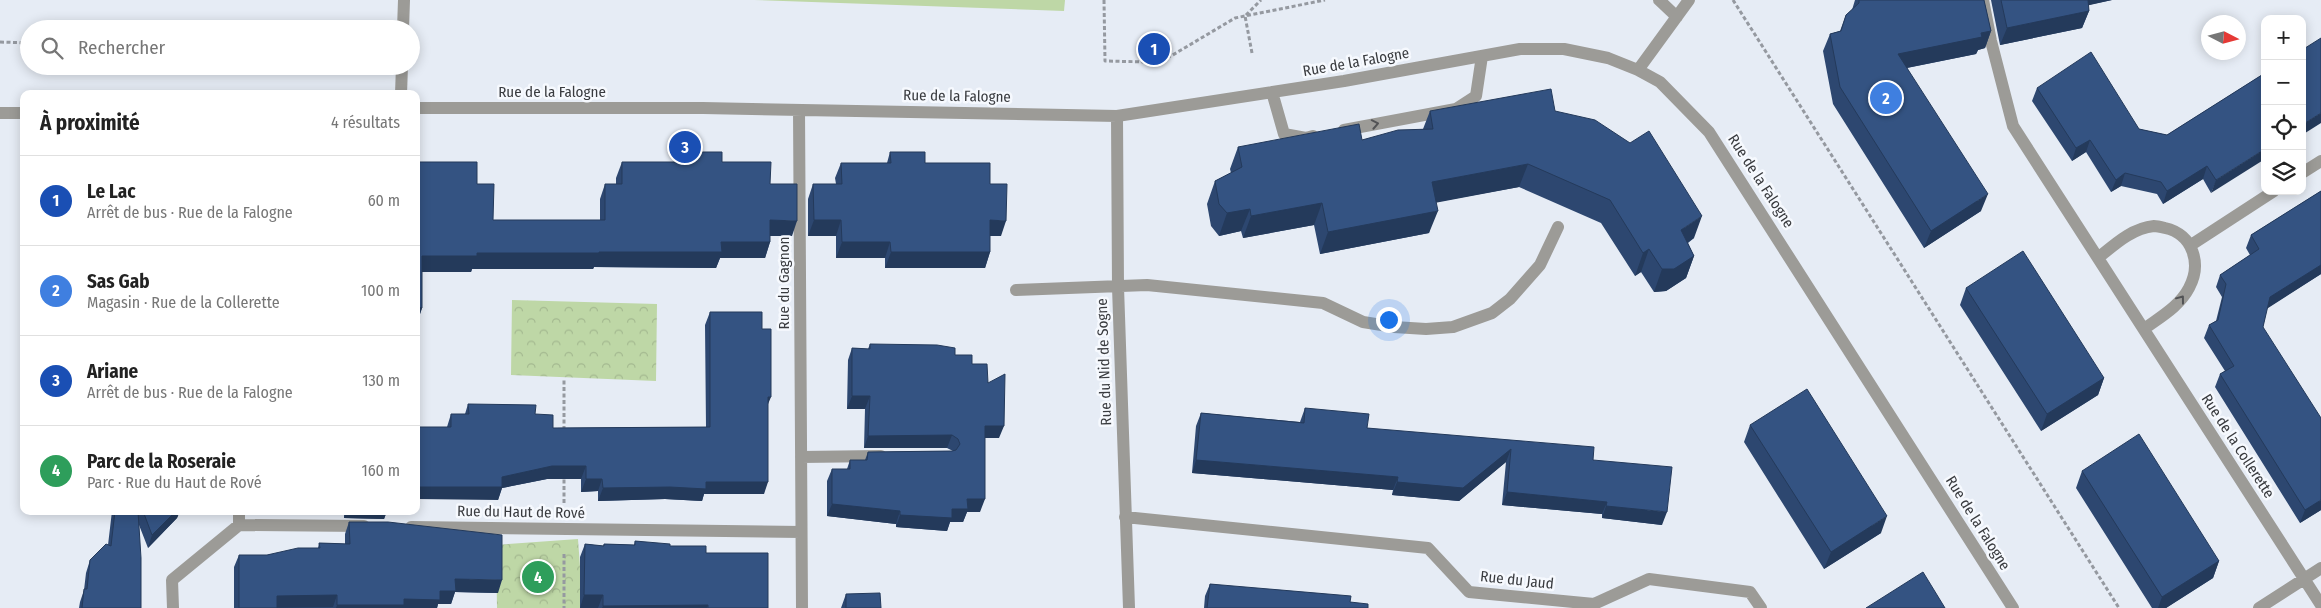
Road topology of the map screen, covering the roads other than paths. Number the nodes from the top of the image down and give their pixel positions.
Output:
1 (404, 0) edge
2 (1659, 0) edge
3 (1689, 0) edge
4 (1984, 0) edge
5 (1677, 17) junction
6 (403, 20) edge
7 (1482, 56) junction
8 (1638, 70) junction
9 (402, 75) edge
10 (402, 90) edge
11 (1272, 92) junction
12 (420, 108) edge
13 (799, 110) junction
14 (0, 113) edge
15 (20, 113) edge
16 (1117, 116) junction
17 (2321, 161) edge
18 (2306, 170) edge
19 (2268, 195) edge
20 (1558, 227) dead end
21 (2191, 244) junction
22 (2098, 258) junction
23 (1118, 287) junction
24 (1016, 290) dead end
25 (2144, 330) junction
26 (889, 456) edge
27 (801, 457) junction
28 (239, 515) edge
29 (1125, 517) junction
30 (239, 525) junction
31 (377, 526) edge
32 (397, 526) edge
33 (801, 532) junction
34 (2321, 568) edge
35 (2304, 579) junction
36 (2321, 605) edge
37 (173, 608) edge
38 (802, 608) edge
39 (1129, 608) edge
40 (1760, 608) edge
41 (2013, 608) edge
42 (2259, 608) edge

1 - 6 street
2 - 5 street
3 - 5 street
4 - 22 street, Rue de la Collerette
5 - 8 street
7 - 8 street, Rue de la Falogne
7 - 11 street, Rue de la Falogne
11 -> 7 street
8 - 41 street, Rue de la Falogne
9 - 10 street
11 - 16 street, Rue de la Falogne
12 - 13 street, Rue de la Falogne
13 - 16 street, Rue de la Falogne
13 - 27 street, Rue du Gagnon
14 - 15 street
16 - 23 street, Rue du Nid de Sogne
17 - 18 street
19 - 21 street
20 - 23 street
21 - 22 street
25 -> 21 street
22 - 25 street, Rue de la Collerette
23 - 24 street
23 - 29 street, Rue du Nid de Sogne
25 - 35 street, Rue de la Collerette
26 - 27 street
27 - 33 street, Rue du Gagnon
28 - 30 street
29 - 39 street, Rue du Nid de Sogne
29 - 40 street, Rue du Jaud
30 - 31 street
30 - 37 street
32 - 33 street, Rue du Haut de Rové
33 - 38 street, Rue du Gagnon
34 - 35 street
35 - 36 street, Rue de la Collerette
35 - 42 street

